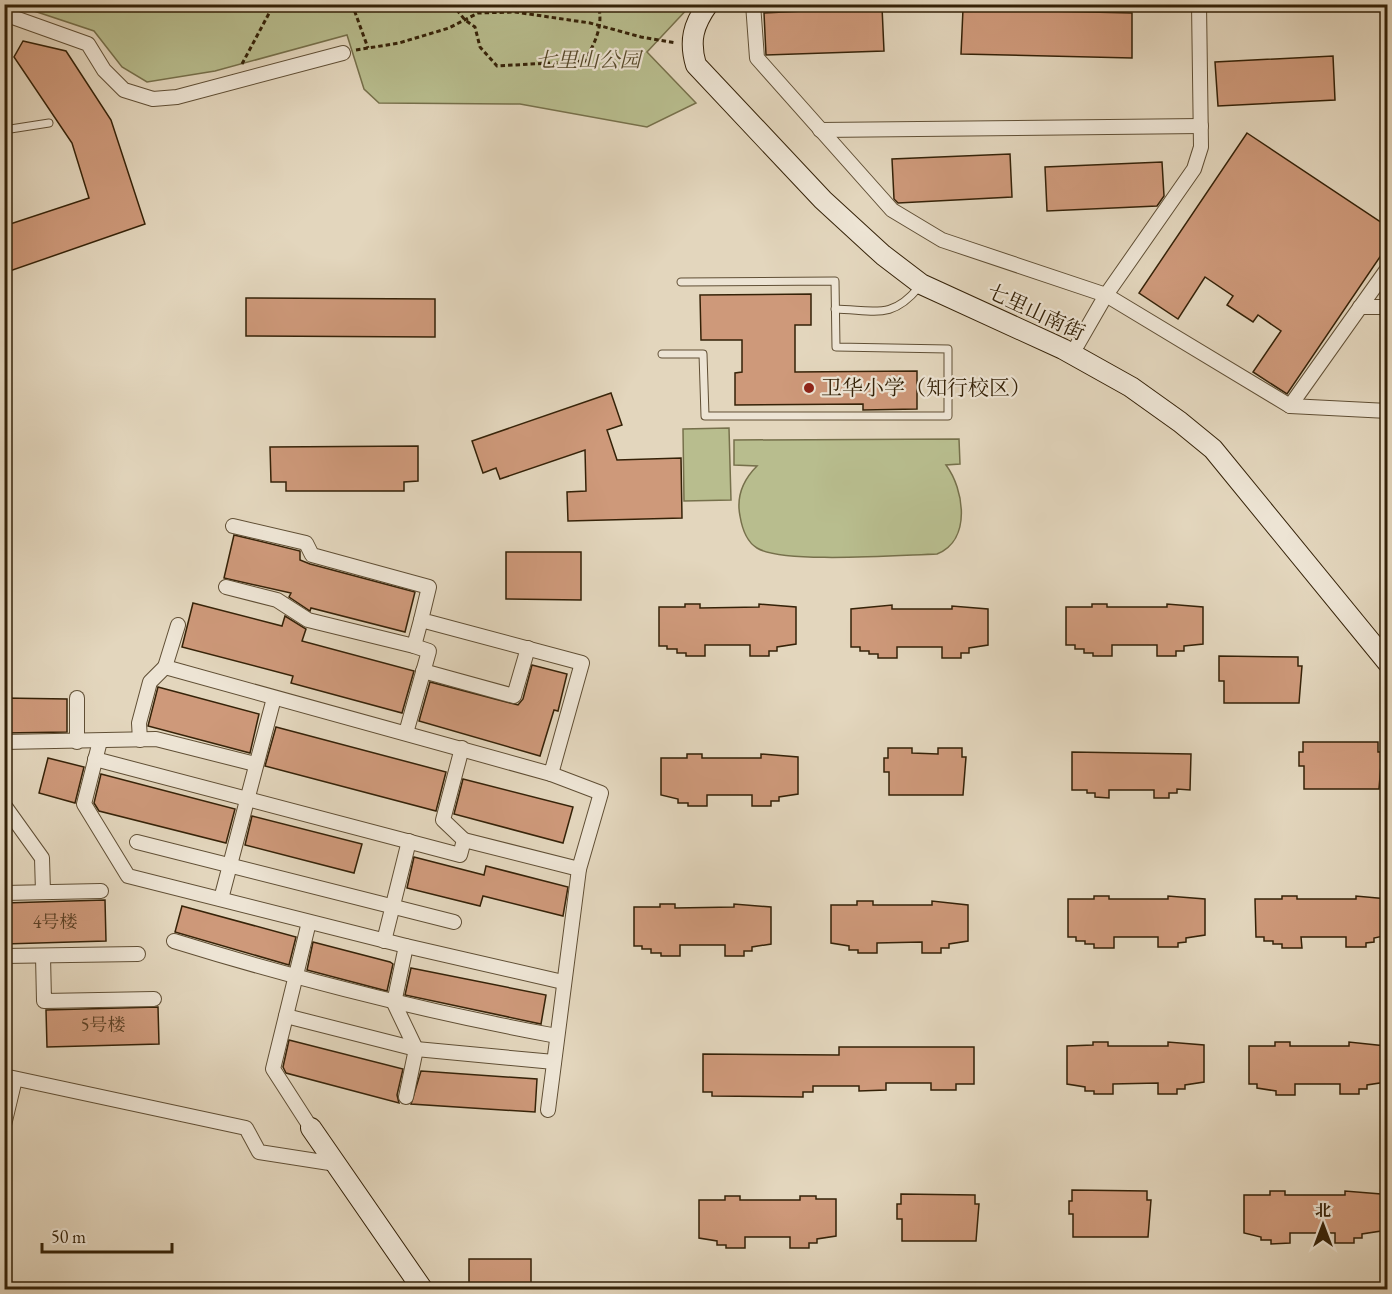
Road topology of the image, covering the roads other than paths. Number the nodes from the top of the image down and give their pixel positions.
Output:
1 (708, 4) edge
2 (753, 4) edge
3 (1199, 4) edge
4 (4, 14) edge
5 (343, 52) road end
6 (49, 123) dead end
7 (1202, 126) junction
8 (4, 130) edge
9 (820, 130) junction
10 (1388, 268) edge
11 (681, 282) dead end
12 (921, 284) junction
13 (1106, 295) junction
14 (1360, 307) junction
15 (1388, 307) edge
16 (835, 309) junction
17 (662, 354) dead end
18 (1072, 354) junction
19 (1290, 406) junction
20 (1388, 411) edge
21 (233, 526) dead end
22 (226, 587) dead end
23 (421, 620) junction
24 (178, 625) dead end
25 (414, 646) junction
26 (528, 648) junction
27 (1388, 663) edge
28 (165, 667) junction
29 (423, 671) junction
30 (78, 698) dead end
31 (274, 698) junction
32 (406, 733) junction
33 (140, 740) junction
34 (100, 741) junction
35 (4, 742) edge
36 (78, 742) junction
37 (462, 748) junction
38 (95, 759) junction
39 (255, 764) junction
40 (551, 774) junction
41 (246, 798) junction
42 (4, 805) edge
43 (464, 840) junction
44 (409, 841) junction
45 (137, 842) dead end
46 (229, 866) junction
47 (579, 869) junction
48 (101, 891) dead end
49 (43, 892) junction
50 (4, 893) edge
51 (221, 899) junction
52 (393, 907) junction
53 (309, 922) junction
54 (454, 922) dead end
55 (174, 941) dead end
56 (384, 941) junction
57 (406, 946) junction
58 (138, 954) dead end
59 (4, 956) edge
60 (43, 956) junction
61 (295, 978) junction
62 (563, 982) junction
63 (154, 999) dead end
64 (394, 1003) junction
65 (286, 1016) junction
66 (557, 1036) junction
67 (416, 1050) junction
68 (554, 1062) junction
69 (10, 1078) edge
70 (406, 1097) dead end
71 (548, 1110) dead end
72 (4, 1125) edge
73 (311, 1128) joint
74 (336, 1164) junction
75 (423, 1290) edge

1 - 12 street, 七里山南街
2 - 9 street
3 - 7 street
4 - 5 street
6 - 8 lane
7 - 9 street
7 - 13 street
9 - 13 street
10 - 14 street
11 - 16 lane
12 - 16 lane
12 - 18 street, 七里山南街
13 - 18 street
13 - 19 street
14 - 15 street
14 - 19 street
16 - 17 lane
18 - 27 street, 七里山南街
19 - 20 street
21 - 23 street
22 - 25 street
23 - 25 street
23 - 26 street
24 - 28 street
25 - 29 street
26 - 29 street
26 - 40 street
28 - 31 street
28 - 33 street
29 - 32 street
30 - 36 street
31 - 32 street
31 - 39 street
32 - 37 street
33 - 34 street
33 - 39 street
34 - 36 street
34 - 38 street
35 - 36 street
37 - 40 street
37 - 43 street
38 - 41 street
38 - 51 street
39 - 41 street
40 - 47 street
41 - 44 street
41 - 46 street
42 - 49 street
43 - 44 street
43 - 47 street
44 - 52 street
45 - 46 street
46 - 51 street
46 - 52 street
47 - 62 street
48 - 49 street
49 - 50 street
51 - 53 street
52 - 54 street
52 - 56 street
53 - 56 street
53 - 61 street
55 - 61 street
56 - 57 street
57 - 62 street
57 - 64 street
58 - 60 street
59 - 60 street
60 - 63 street
61 - 64 street
61 - 65 street
62 - 66 street
64 - 66 street
64 - 67 street
65 - 67 street
65 - 73 street
66 - 68 street
67 - 68 street
67 - 70 street
68 - 71 street
69 - 72 street
69 - 74 street
73 - 74 street
74 - 75 street

